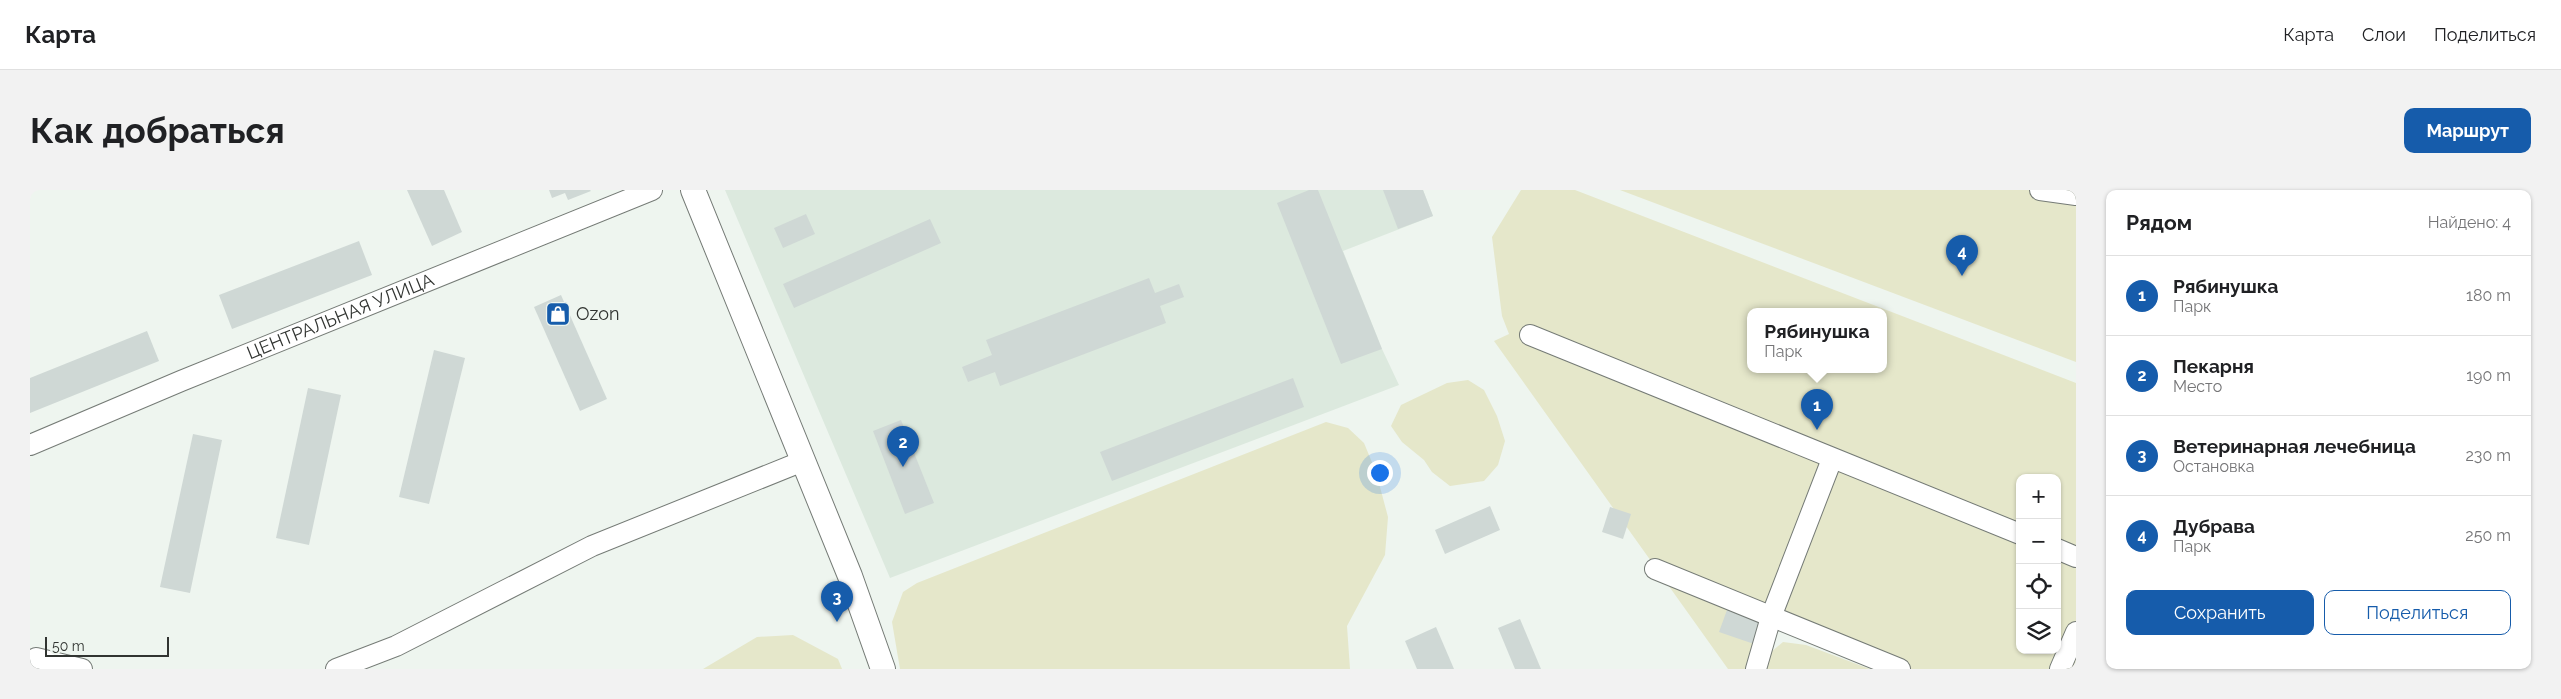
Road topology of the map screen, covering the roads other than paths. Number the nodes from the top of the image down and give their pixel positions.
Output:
1 (652, 190) edge
2 (693, 190) edge
3 (2040, 190) edge
4 (2076, 194) edge
5 (1530, 334) dead end
6 (30, 445) edge
7 (1832, 459) junction
8 (803, 461) junction
9 (2016, 532) edge
10 (2061, 551) edge
11 (2076, 557) edge
12 (1655, 569) dead end
13 (1771, 617) junction
14 (2076, 632) edge
15 (30, 662) edge
16 (82, 669) edge
17 (336, 669) edge
18 (882, 669) edge
19 (1756, 669) edge
20 (1900, 669) edge
21 (2060, 669) edge

1 - 6 street, ЦЕНТРАЛЬНАЯ УЛИЦА
2 - 8 street
3 - 4 street
5 - 7 street
7 - 9 street
7 - 13 street
8 - 17 street
8 - 18 street
10 - 11 street
12 - 13 street
13 - 19 street
13 - 20 street
14 - 21 street
15 - 16 street

